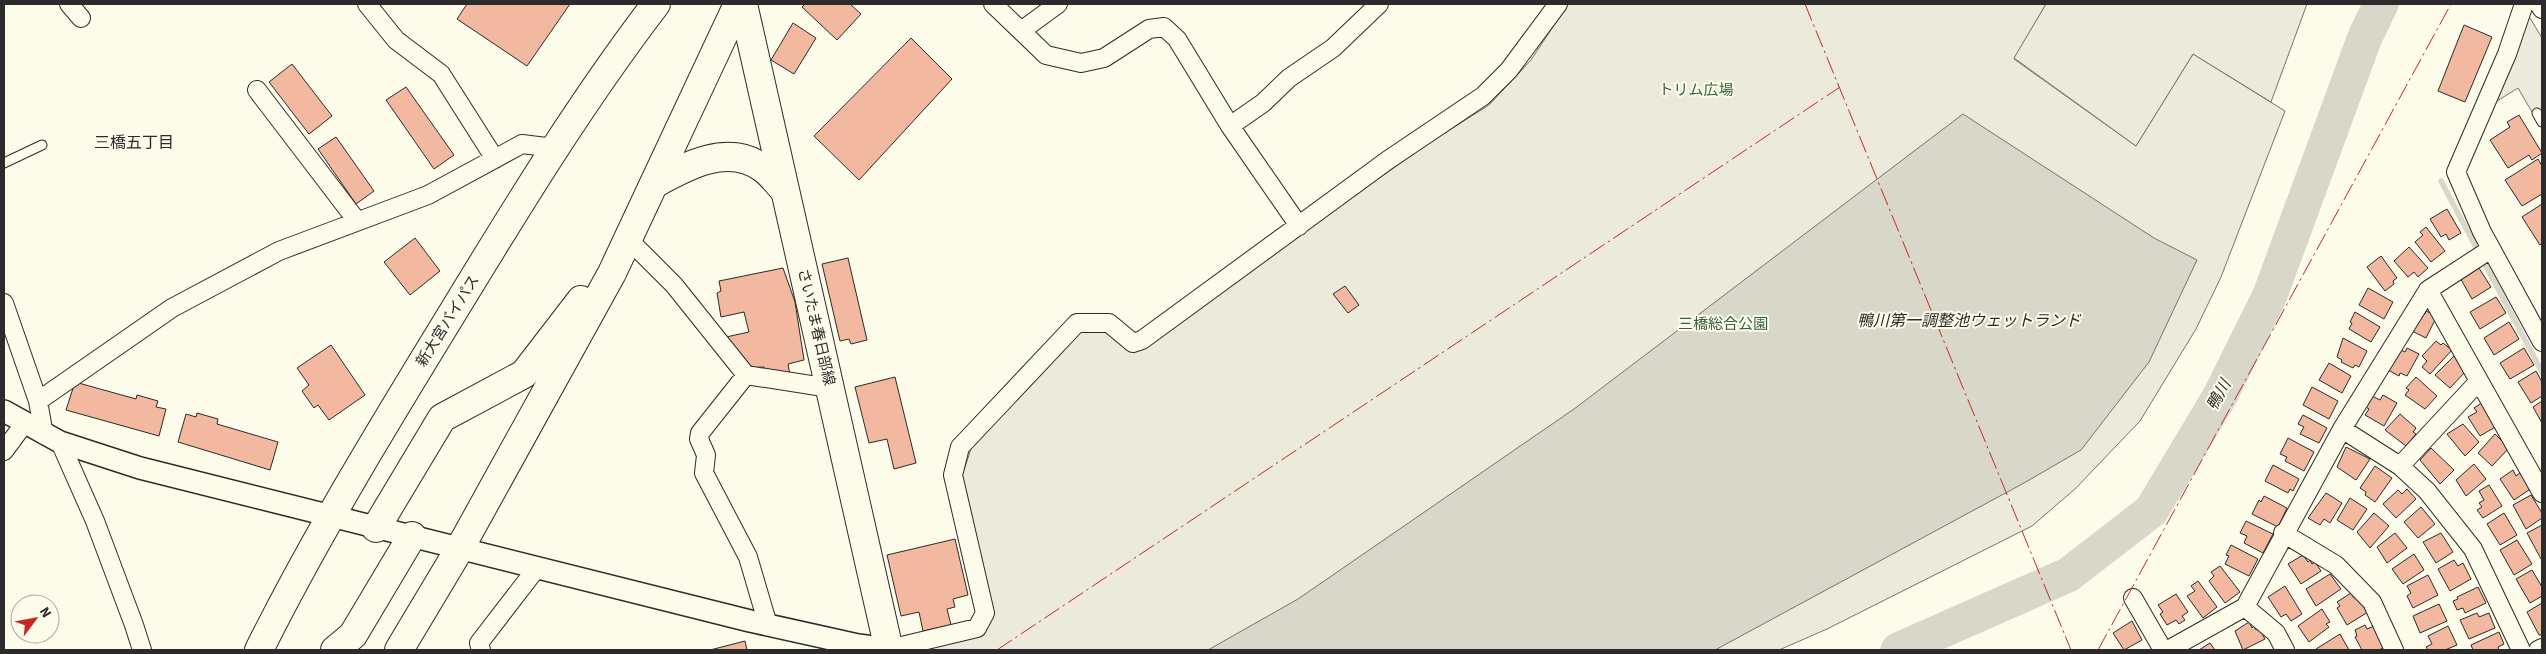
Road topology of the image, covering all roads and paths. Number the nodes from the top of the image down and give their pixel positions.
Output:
1 (69, 4) edge
2 (367, 4) edge
3 (656, 4) edge
4 (738, 4) edge
5 (743, 4) edge
6 (993, 4) edge
7 (1058, 4) edge
8 (1379, 4) edge
9 (1558, 4) edge
10 (2524, 4) edge
11 (2539, 4) edge
12 (2542, 9) edge
13 (81, 18) dead end
14 (1021, 31) junction
15 (257, 90) dead end
16 (2537, 113) dead end
17 (2542, 122) edge
18 (1230, 126) junction
19 (42, 145) dead end
20 (554, 148) junction
21 (495, 158) junction
22 (4, 163) edge
23 (654, 184) junction
24 (786, 191) junction
25 (357, 221) junction
26 (1299, 226) junction
27 (628, 239) junction
28 (2491, 249) junction
29 (2428, 290) junction
30 (4, 303) edge
31 (2542, 342) edge
32 (746, 375) junction
33 (2479, 381) junction
34 (830, 388) junction
35 (38, 401) junction
36 (4, 411) edge
37 (24, 424) junction
38 (2342, 429) junction
39 (52, 439) junction
40 (4, 451) edge
41 (2400, 466) junction
42 (2542, 493) edge
43 (331, 516) junction
44 (376, 528) junction
45 (2283, 533) junction
46 (412, 536) junction
47 (460, 548) junction
48 (536, 569) junction
49 (2133, 598) dead end
50 (2245, 607) junction
51 (768, 625) junction
52 (2542, 648) edge
53 (142, 650) edge
54 (259, 650) edge
55 (334, 650) edge
56 (399, 650) edge
57 (481, 650) edge
58 (889, 650) edge
59 (2163, 650) edge
60 (2168, 650) edge
61 (2285, 650) edge
62 (2394, 650) edge
63 (2521, 650) edge
64 (2538, 650) edge

1 - 13 street
2 - 21 street
3 - 20 main road, 新大宮バイパス
4 - 23 main road
5 - 24 main road, さいたま春日部線
6 - 14 street
7 - 14 street
8 - 18 street
9 - 26 street
10 - 28 street
11 - 12 street
14 - 18 street
15 - 25 street
16 - 17 lane
18 - 26 street
19 - 22 lane
20 - 21 street
20 - 43 main road, 新大宮バイパス
21 - 25 street
23 - 24 main road
23 - 27 main road
24 - 34 main road, さいたま春日部線
25 - 35 street
26 - 58 street
27 - 32 street
27 - 44 main road
27 - 47 main road
28 - 29 street
28 - 31 street
29 - 33 street
29 - 38 street
30 - 35 street
32 - 34 street
32 - 51 street
33 - 41 street
33 - 42 street
34 - 58 main road, さいたま春日部線
35 - 39 street
36 - 37 street
37 - 39 street
37 - 40 street
38 - 41 street
38 - 45 street
39 - 43 street
39 - 53 street
41 - 63 street
43 - 44 street
43 - 54 main road, 新大宮バイパス
44 - 46 street
45 - 50 street
45 - 62 street
46 - 47 street
46 - 55 main road
47 - 48 street
47 - 56 main road
48 - 51 street
48 - 57 street
49 - 59 street
50 - 60 street
50 - 61 street
51 - 58 street
52 - 64 street

